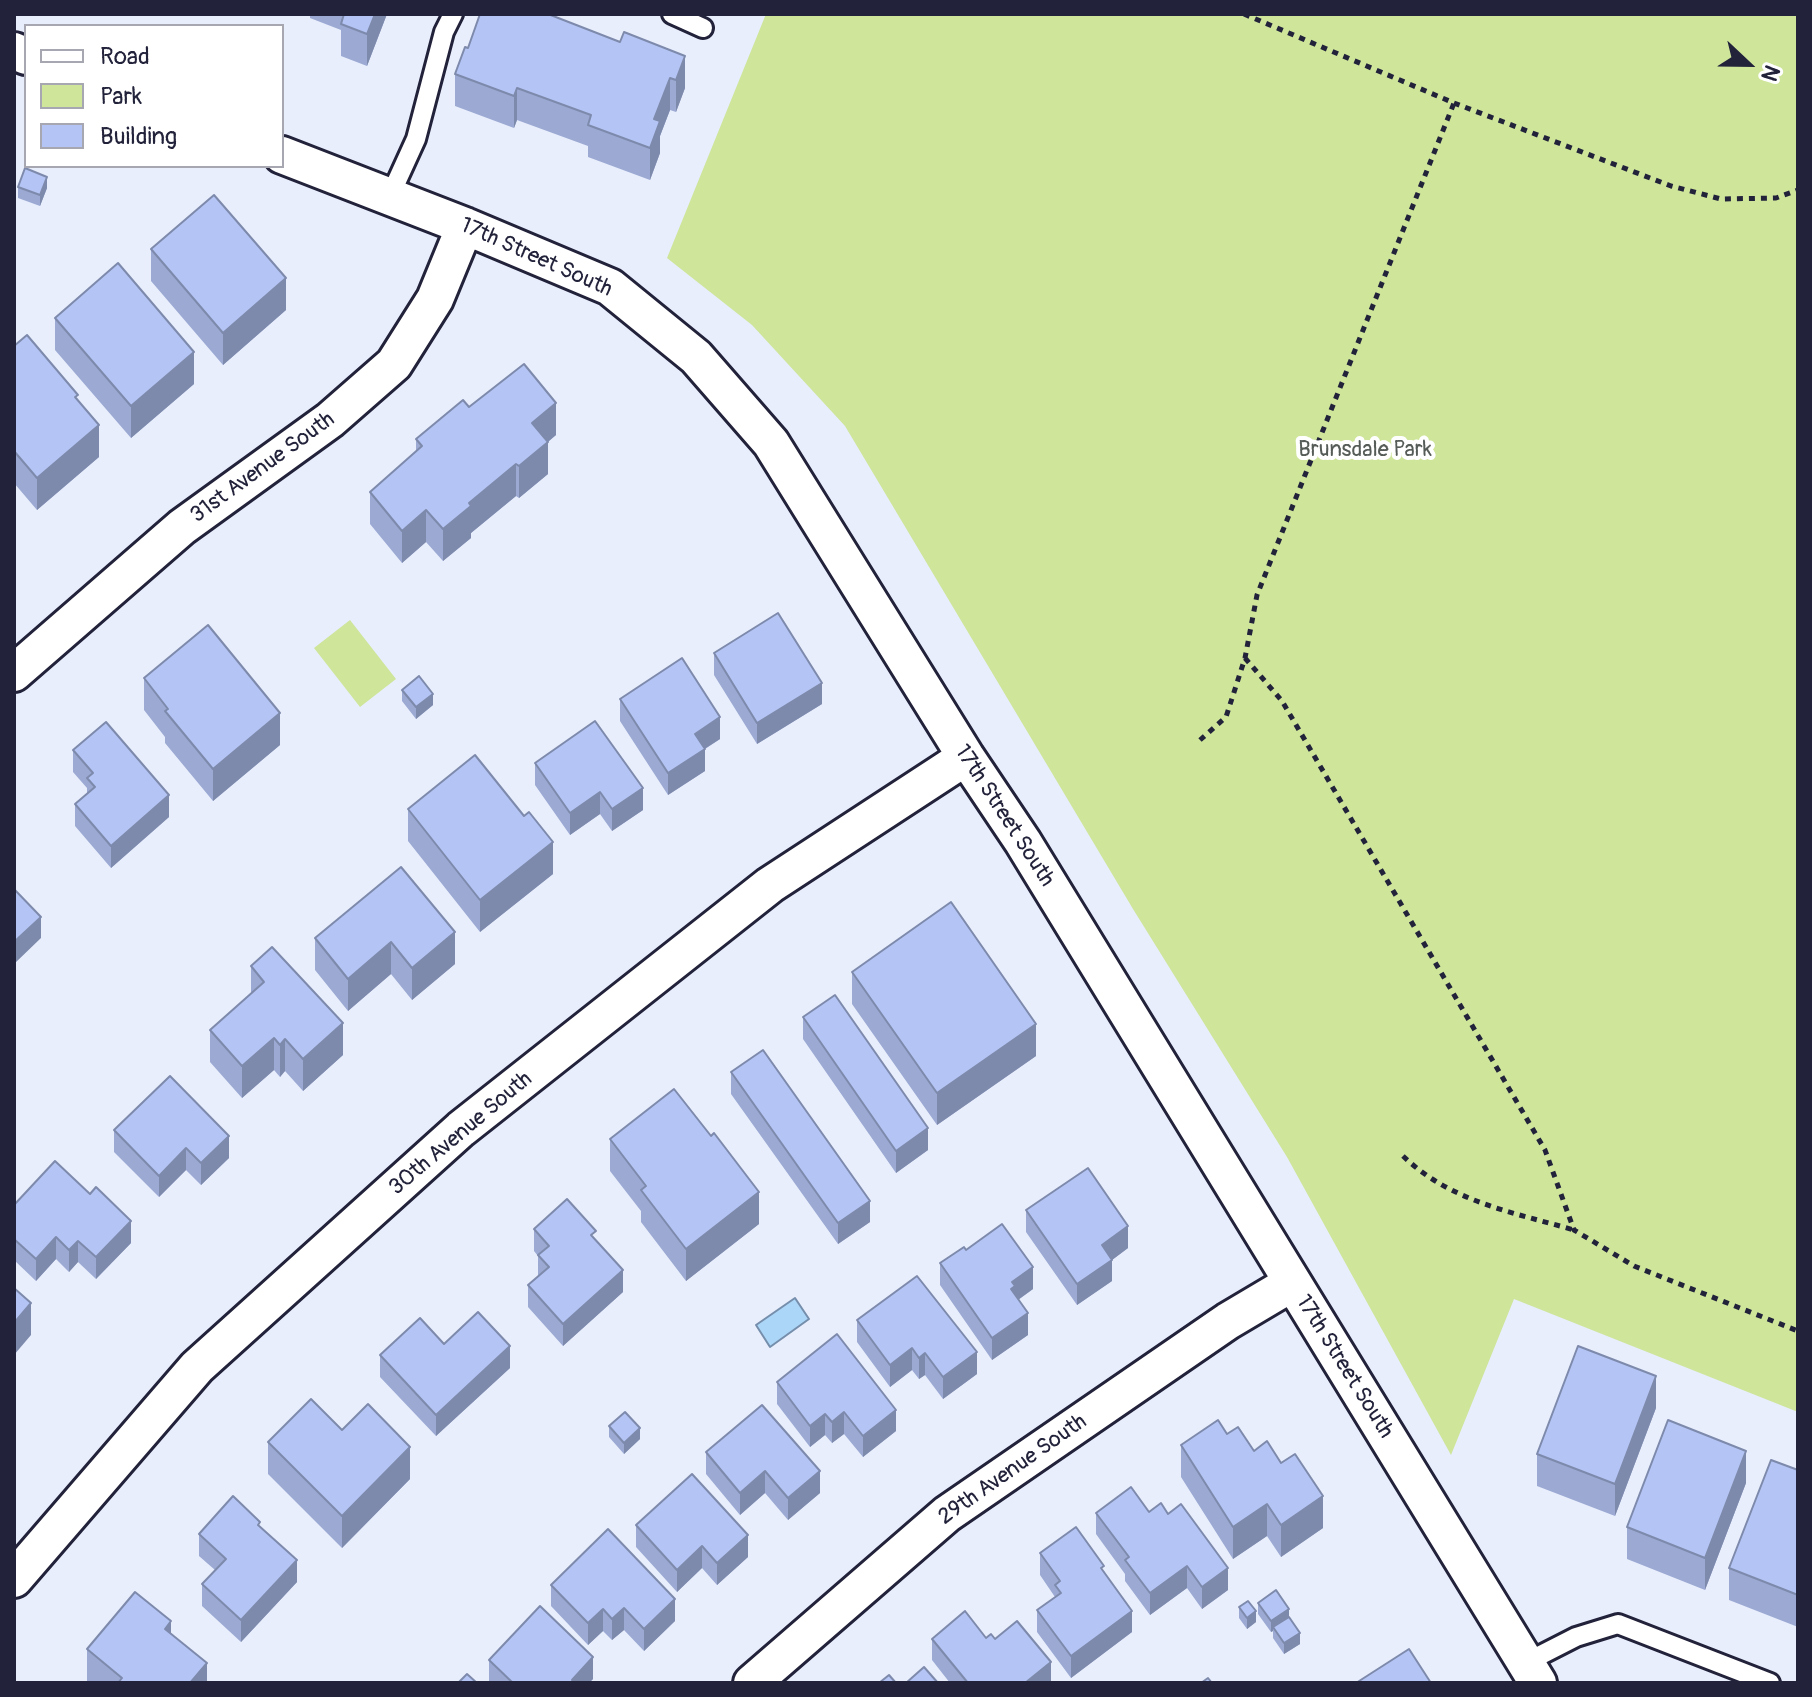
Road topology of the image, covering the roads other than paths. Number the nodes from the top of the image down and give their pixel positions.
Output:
1 (453, 14) edge
2 (672, 14) edge
3 (703, 28) dead end
4 (284, 156) edge
5 (390, 196) junction
6 (465, 226) junction
7 (14, 673) edge
8 (966, 757) junction
9 (1292, 1283) junction
10 (14, 1579) edge
11 (1532, 1672) edge
12 (752, 1683) edge
13 (1770, 1683) edge

1 - 5 lane
2 - 3 lane
4 - 5 street, 17th Street South
5 - 6 street, 17th Street South
6 - 7 street, 31st Avenue South
6 - 8 street, 17th Street South
8 - 9 street, 17th Street South
8 - 10 street, 30th Avenue South
9 - 11 street, 17th Street South
9 - 12 street, 29th Avenue South
11 - 13 lane

